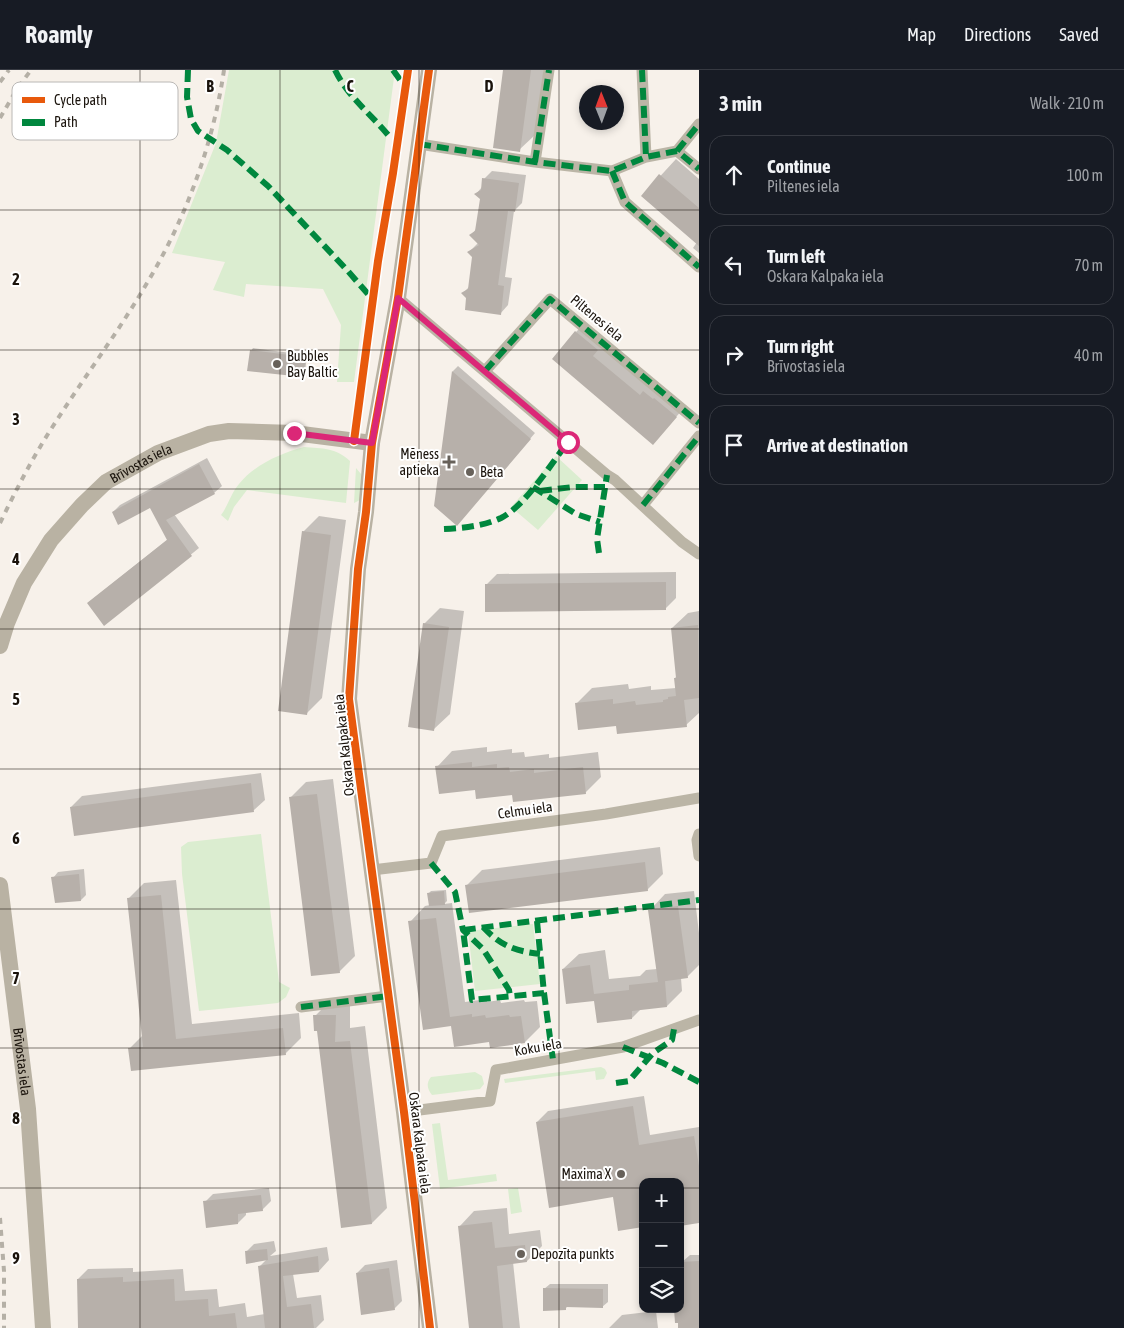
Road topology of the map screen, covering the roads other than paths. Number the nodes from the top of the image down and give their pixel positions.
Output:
1 (429, 70) edge
2 (549, 70) edge
3 (642, 70) edge
4 (699, 124) edge
5 (418, 144) junction
6 (677, 151) junction
7 (646, 157) junction
8 (535, 162) junction
9 (699, 169) edge
10 (612, 171) junction
11 (699, 267) edge
12 (398, 298) junction
13 (485, 371) junction
14 (699, 423) edge
15 (699, 436) edge
16 (372, 443) junction
17 (643, 505) junction
18 (682, 542) junction
19 (699, 543) edge
20 (699, 554) edge
21 (0, 646) edge
22 (699, 798) edge
23 (699, 834) edge
24 (699, 856) edge
25 (372, 870) junction
26 (0, 885) edge
27 (388, 996) junction
28 (301, 1007) dead end
29 (699, 1020) edge
30 (404, 1112) junction
31 (43, 1328) edge
32 (426, 1328) edge

1 - 5 main road, Oskara Kalpaka iela
2 - 8 street
3 - 7 street
4 - 6 street
5 - 8 street
5 - 12 main road, Oskara Kalpaka iela
6 - 7 street
6 - 9 street
7 - 10 street
8 - 10 street
10 - 11 street
12 - 13 street
12 - 16 main road, Oskara Kalpaka iela
13 - 14 street, Piltenes iela
13 - 17 street
15 - 17 street
16 - 21 main road, Brīvostas iela
16 - 25 main road, Oskara Kalpaka iela
17 - 18 street
18 - 19 street
18 - 20 street
22 - 25 street, Celmu iela
23 - 24 street
25 - 27 main road, Oskara Kalpaka iela
26 - 31 main road, Brīvostas iela
27 - 28 street
27 - 30 main road, Oskara Kalpaka iela
29 - 30 street, Koku iela
30 - 32 main road, Oskara Kalpaka iela

